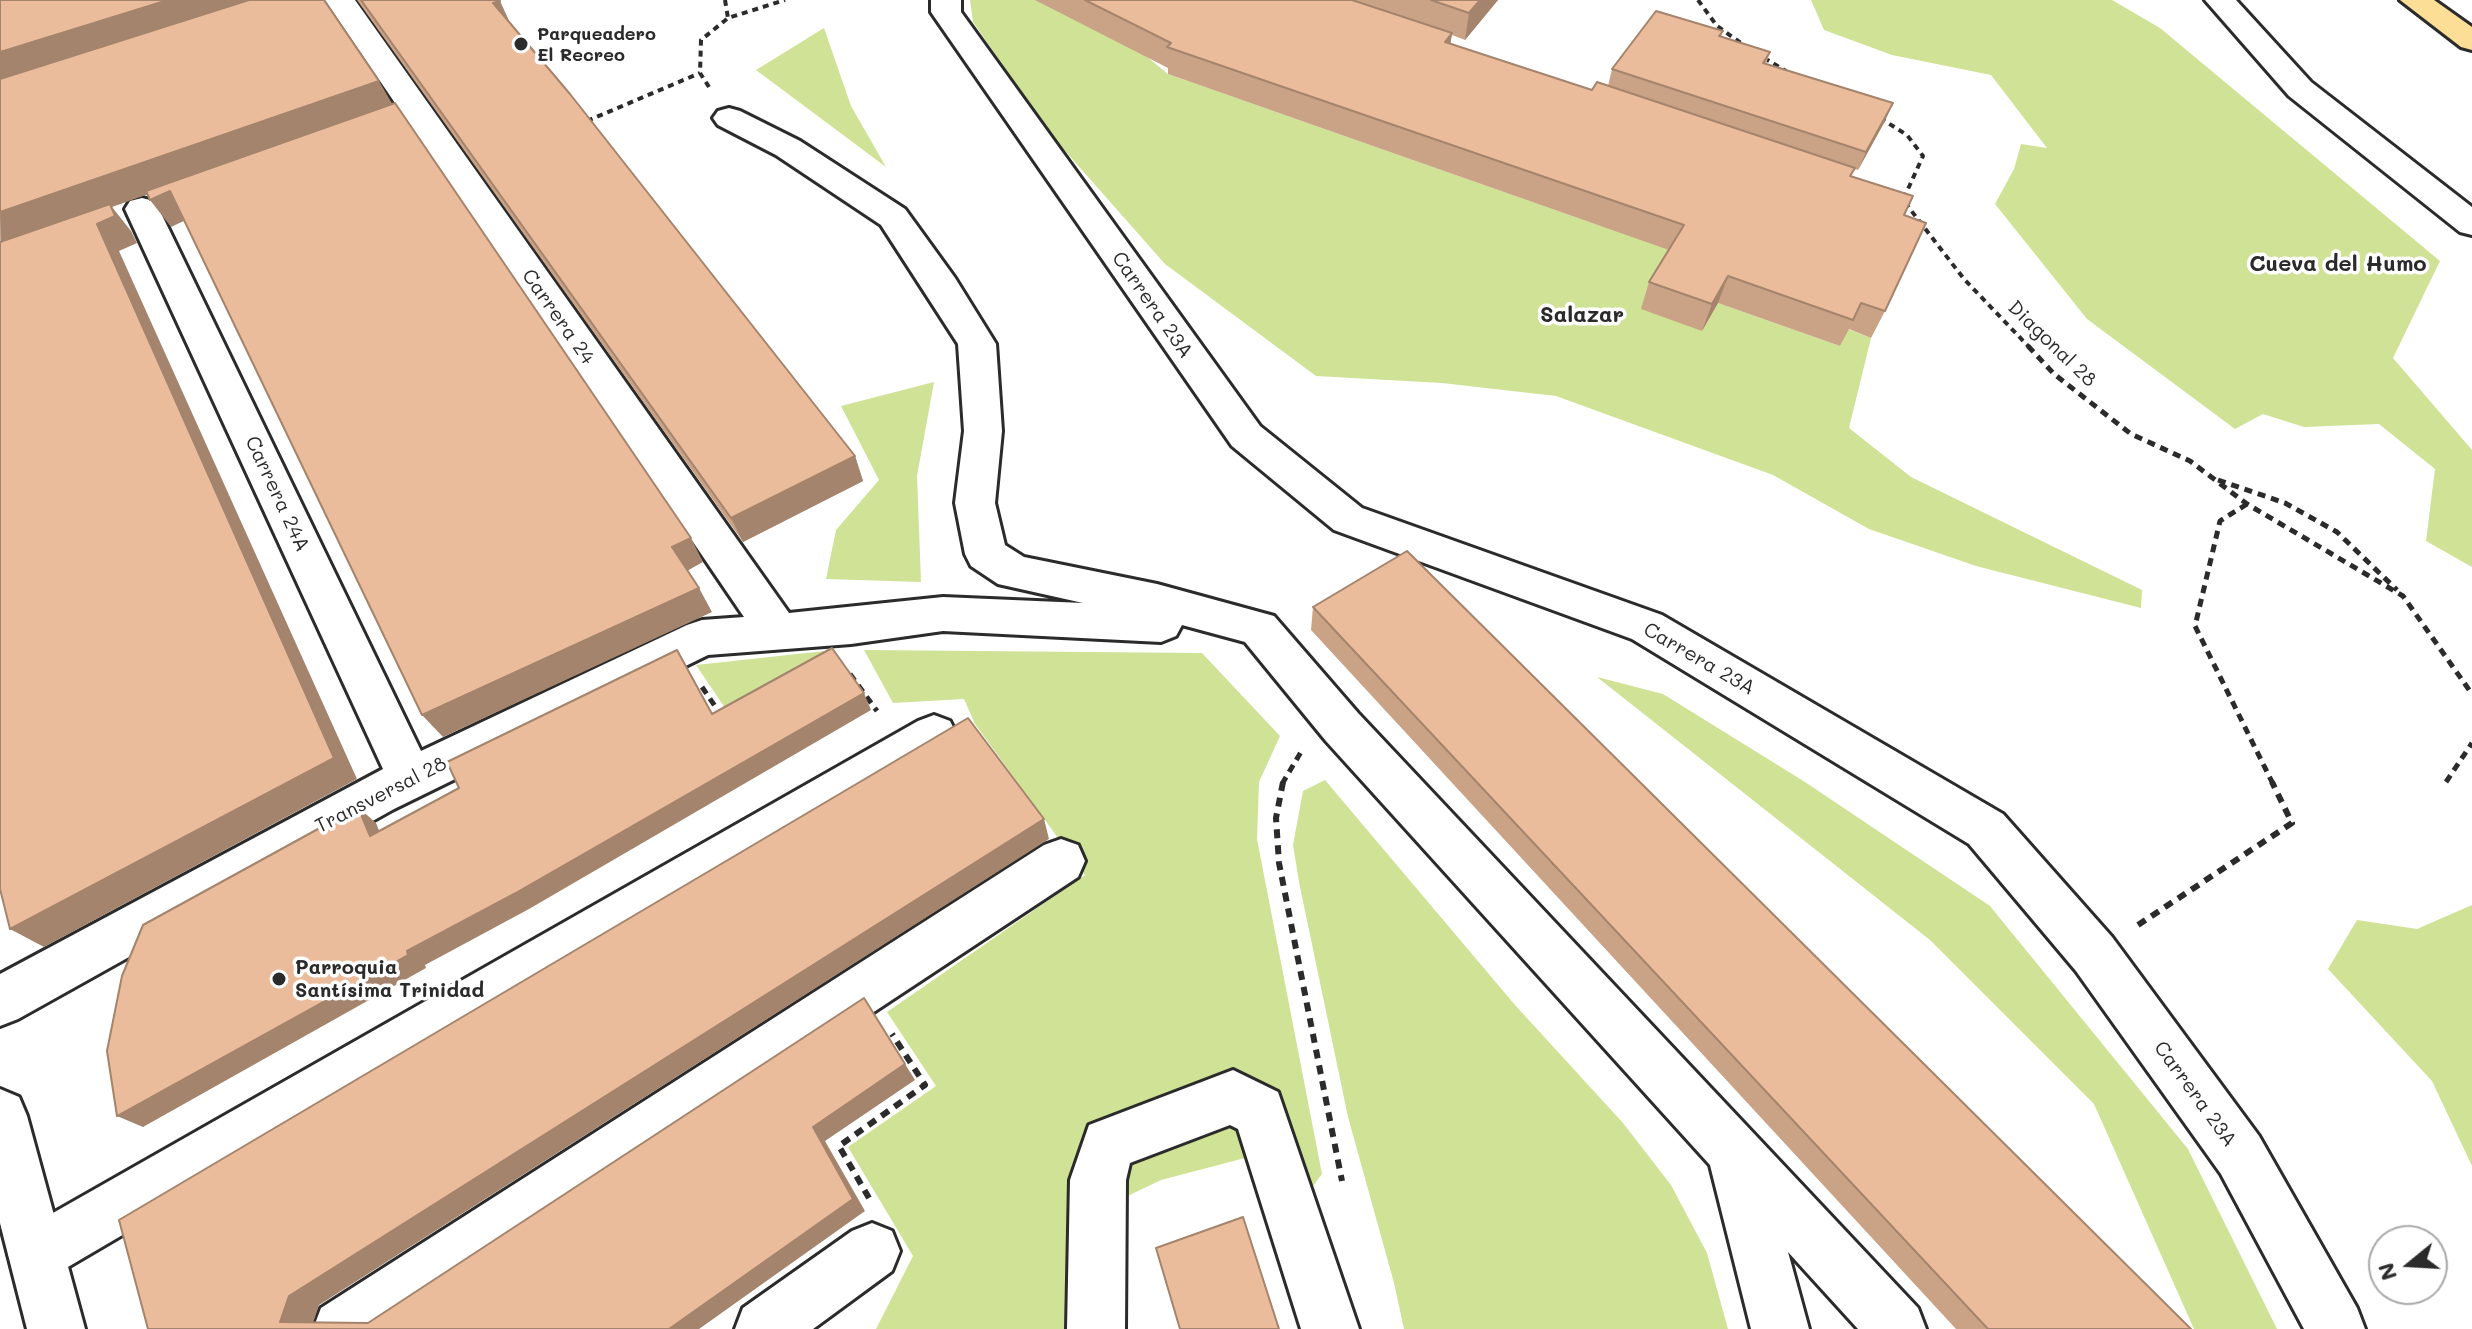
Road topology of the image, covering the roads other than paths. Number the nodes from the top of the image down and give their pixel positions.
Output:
1 (340, 0) edge
2 (946, 0) edge
3 (2220, 0) edge
4 (2415, 0) edge
5 (2472, 41) edge
6 (729, 118) road end
7 (142, 210) dead end
8 (2472, 224) edge
9 (1259, 628) junction
10 (778, 632) junction
11 (920, 743) edge
12 (411, 779) junction
13 (1061, 861) dead end
14 (0, 1001) edge
15 (0, 1116) edge
16 (1733, 1151) junction
17 (872, 1251) road end
18 (36, 1254) junction
19 (56, 1329) edge
20 (342, 1329) edge
21 (764, 1329) edge
22 (1096, 1329) edge
23 (1330, 1329) edge
24 (1780, 1329) edge
25 (1897, 1329) edge
26 (2336, 1329) edge

1 - 10 street, Carrera 24
2 - 26 street, Carrera 23A
3 - 8 street
4 - 5 main road
6 - 9 street
7 - 12 street, Carrera 24A
9 - 10 street, Transversal 28
9 - 16 street
10 - 12 street, Transversal 28
11 - 18 street
12 - 14 street, Transversal 28
13 - 20 street
15 - 18 street
16 - 24 street
16 - 25 street
17 - 21 street
18 - 19 street
22 - 23 street

